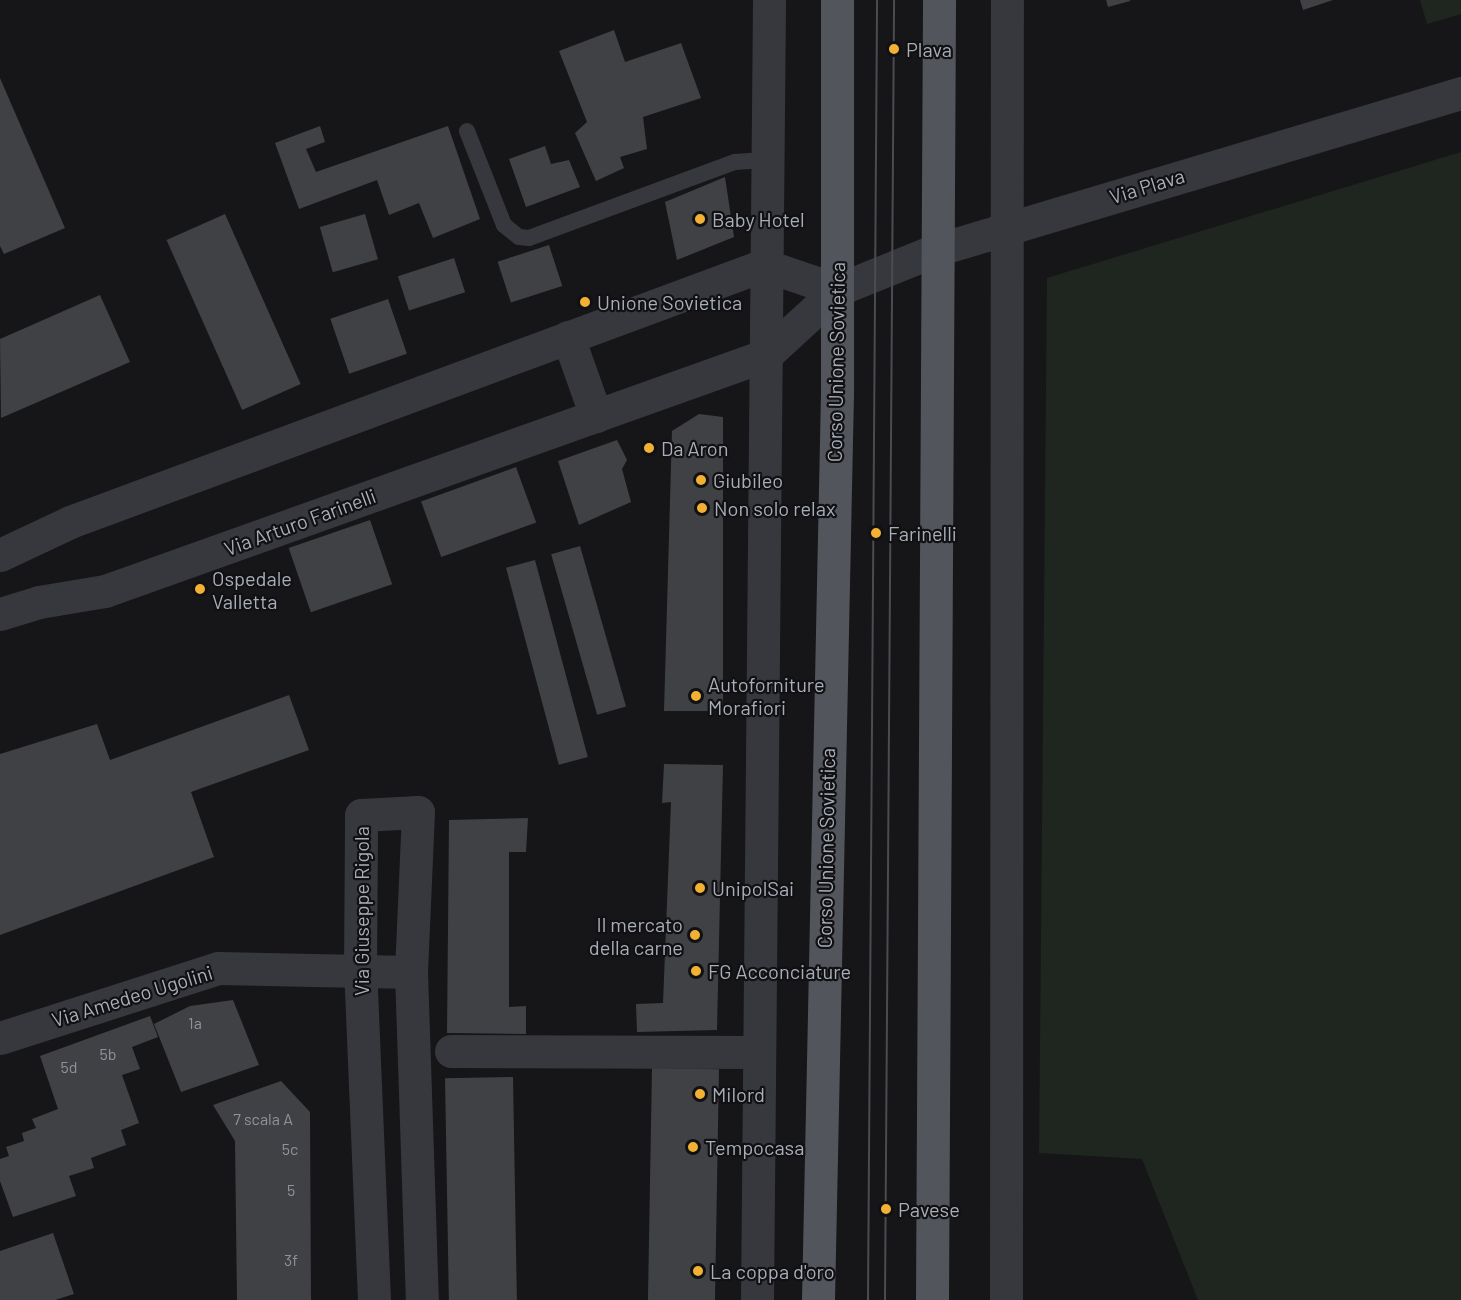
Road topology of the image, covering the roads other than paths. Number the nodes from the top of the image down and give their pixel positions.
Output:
1 (769, 0) edge
2 (837, 0) edge
3 (939, 0) edge
4 (1007, 0) edge
5 (1461, 93) edge
6 (467, 131) dead end
7 (766, 160) junction
8 (1007, 228) junction
9 (936, 250) junction
10 (764, 265) junction
11 (837, 290) junction
12 (568, 337) junction
13 (766, 355) junction
14 (596, 416) junction
15 (0, 555) edge
16 (0, 614) edge
17 (360, 971) junction
18 (411, 972) junction
19 (0, 1038) edge
20 (451, 1051) dead end
21 (757, 1052) junction
22 (374, 1300) edge
23 (422, 1300) edge
24 (757, 1300) edge
25 (818, 1300) edge
26 (932, 1300) edge
27 (1006, 1300) edge

1 - 7 street
2 - 11 main road, Corso Unione Sovietica
3 - 9 main road
4 - 8 street
5 - 8 street, Via Plava
6 - 7 lane
7 - 10 street
8 - 9 street, Via Plava
8 - 27 street
9 - 11 street, Via Plava
9 - 26 main road
10 - 11 street
10 - 12 street
10 - 13 street
11 - 13 street, Via Arturo Farinelli
11 - 25 main road, Corso Unione Sovietica
12 - 14 street
12 - 15 street
13 - 14 street, Via Arturo Farinelli
13 - 21 street
14 - 16 street, Via Arturo Farinelli
17 - 18 street, Via Amedeo Ugolini
17 - 18 street, Via Giuseppe Rigola
17 - 19 street, Via Amedeo Ugolini
17 - 22 street, Via Giuseppe Rigola
18 - 23 street, Via Giuseppe Rigola
20 - 21 street
21 - 24 street

